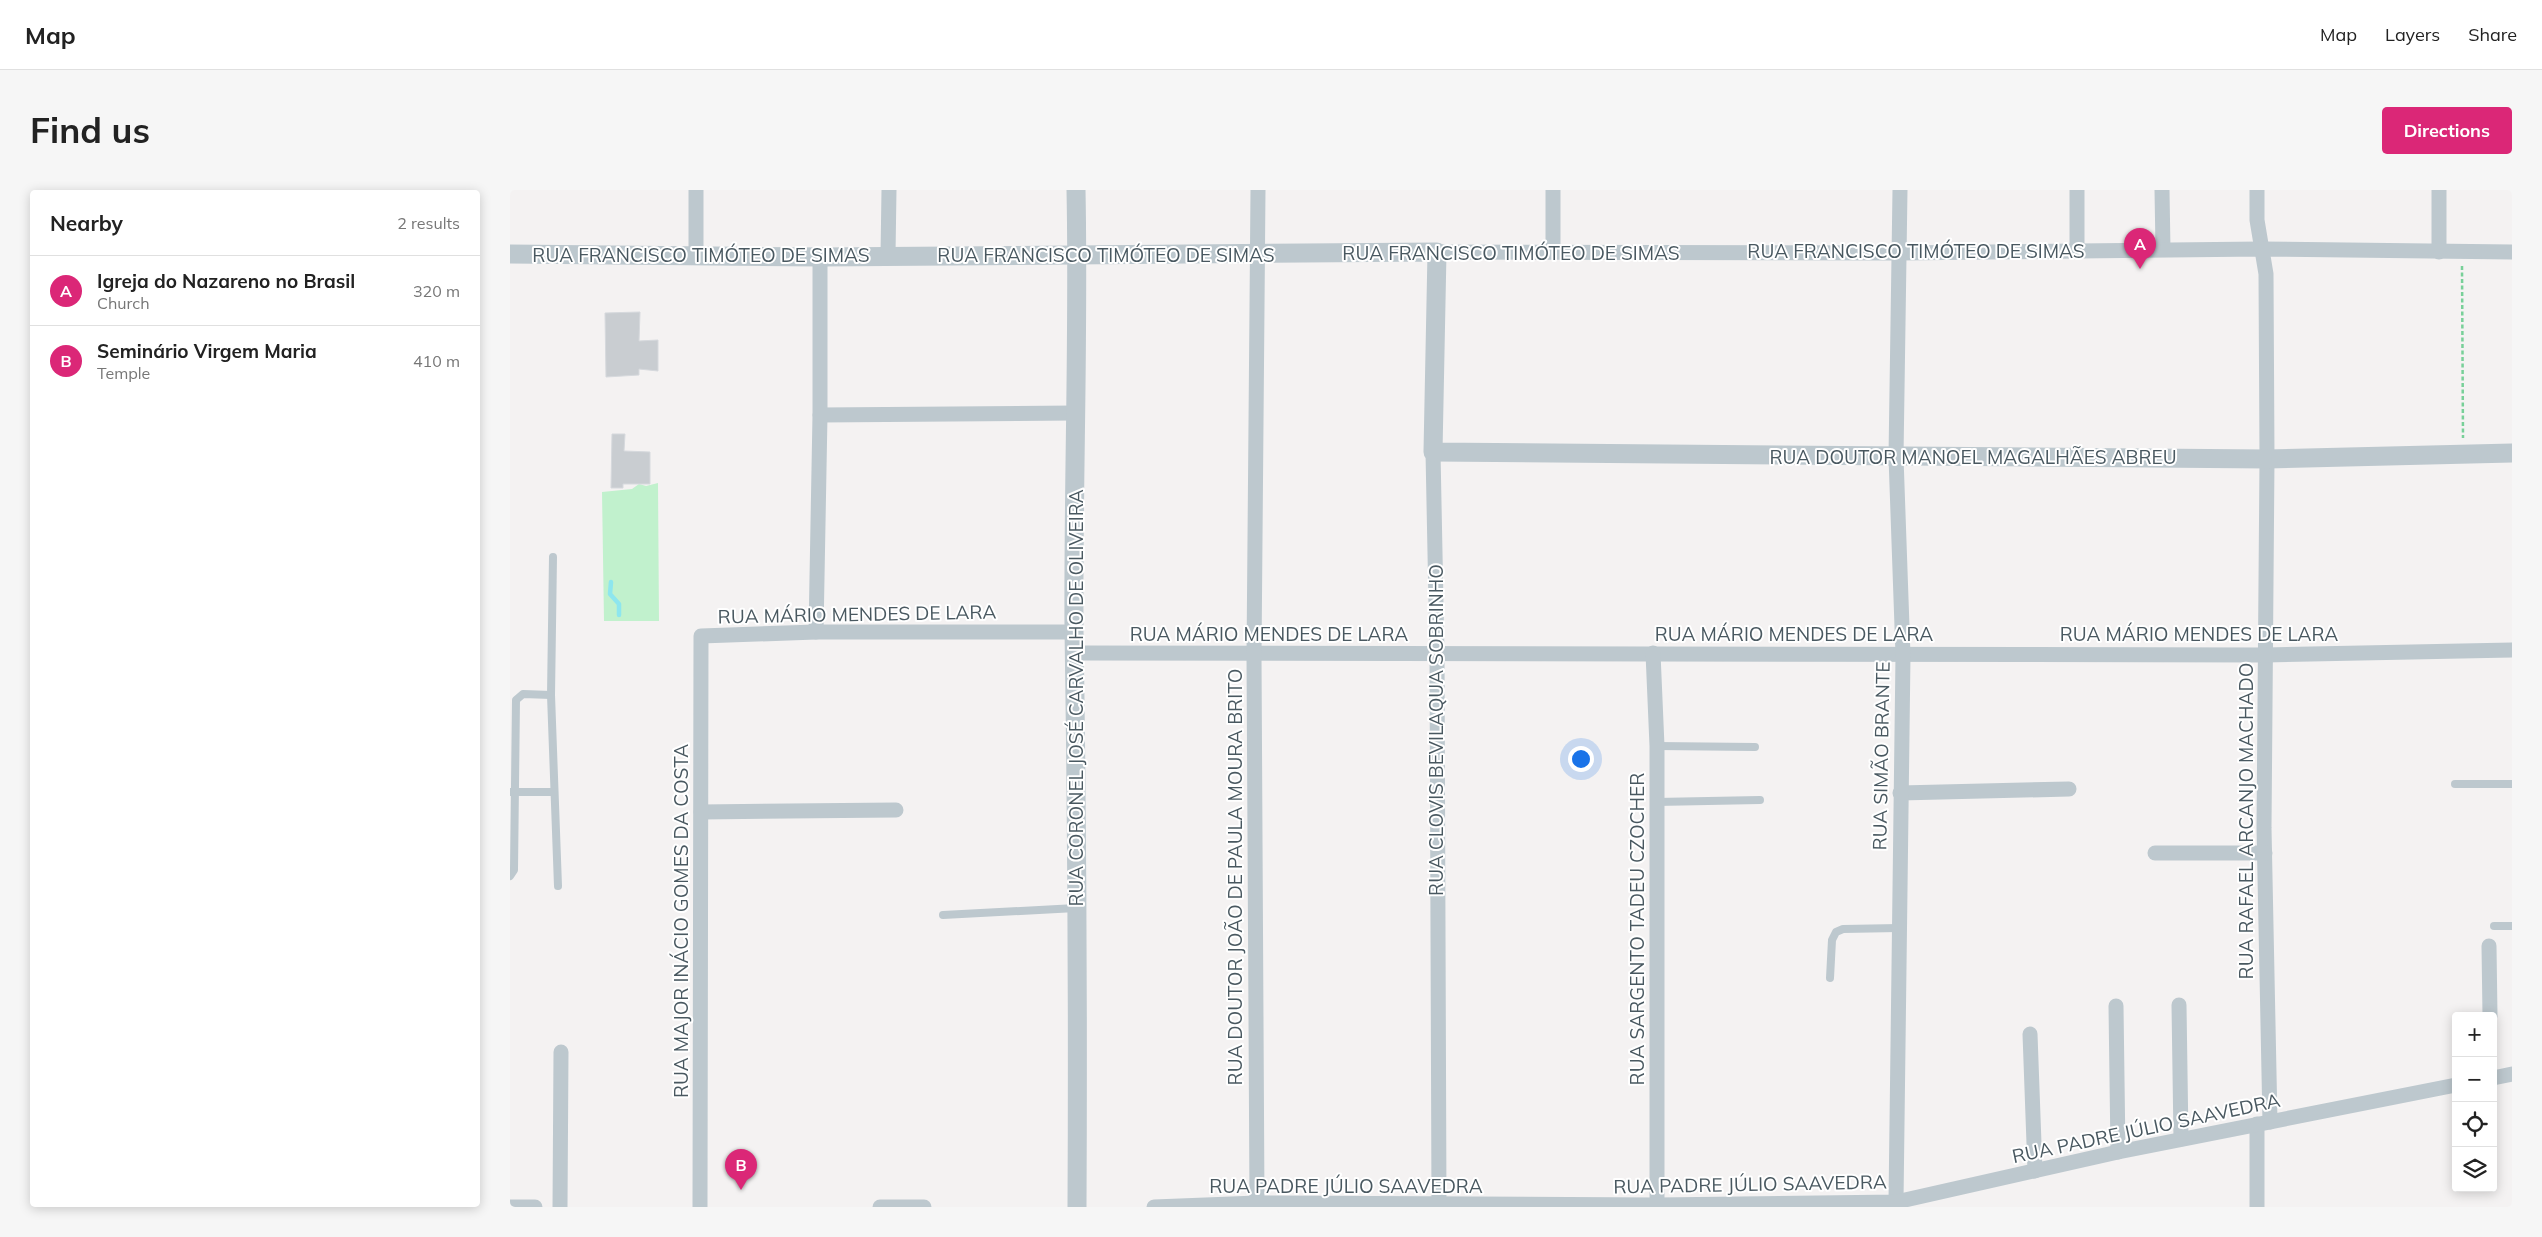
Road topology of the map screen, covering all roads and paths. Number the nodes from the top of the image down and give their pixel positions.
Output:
1 (696, 190) edge
2 (889, 190) edge
3 (1076, 190) edge
4 (1258, 190) edge
5 (1553, 190) edge
6 (1900, 190) edge
7 (2077, 190) edge
8 (2162, 190) edge
9 (2257, 190) edge
10 (2439, 190) edge
11 (2261, 249) junction
12 (2077, 250) junction
13 (2163, 250) junction
14 (1437, 252) junction
15 (1553, 252) junction
16 (2439, 252) junction
17 (2462, 252) junction
18 (2512, 252) edge
19 (1900, 253) junction
20 (510, 254) edge
21 (1257, 254) junction
22 (1078, 255) junction
23 (696, 256) junction
24 (888, 256) junction
25 (820, 257) junction
26 (1075, 413) junction
27 (820, 415) junction
28 (1433, 452) junction
29 (2462, 453) junction
30 (2512, 453) edge
31 (1896, 457) junction
32 (2267, 459) junction
33 (554, 557) dead end
34 (816, 632) junction
35 (1074, 632) junction
36 (701, 636) joint
37 (2512, 650) edge
38 (1653, 653) junction
39 (1076, 654) junction
40 (1254, 654) junction
41 (1437, 654) junction
42 (1903, 655) junction
43 (2265, 655) junction
44 (551, 696) junction
45 (1657, 746) junction
46 (1755, 747) dead end
47 (2455, 784) dead end
48 (2512, 784) edge
49 (2069, 789) dead end
50 (513, 792) edge
51 (554, 792) junction
52 (1900, 793) junction
53 (1760, 800) dead end
54 (1656, 802) junction
55 (896, 810) dead end
56 (701, 812) junction
57 (2155, 853) dead end
58 (2265, 853) junction
59 (510, 876) edge
60 (558, 886) dead end
61 (1078, 908) junction
62 (943, 916) dead end
63 (2494, 926) dead end
64 (2512, 926) edge
65 (1899, 928) junction
66 (2489, 946) dead end
67 (1830, 978) dead end
68 (2179, 1005) dead end
69 (2116, 1006) dead end
70 (2490, 1012) edge
71 (2030, 1034) dead end
72 (561, 1052) dead end
73 (2512, 1074) edge
74 (2497, 1077) edge
75 (2452, 1086) edge
76 (2264, 1123) junction
77 (2181, 1139) junction
78 (2118, 1152) junction
79 (2035, 1171) junction
80 (1896, 1202) junction
81 (1912, 1203) edge
82 (1257, 1204) junction
83 (510, 1206) edge
84 (1439, 1206) edge
85 (1657, 1206) junction
86 (535, 1207) edge
87 (560, 1207) edge
88 (700, 1207) edge
89 (880, 1207) edge
90 (901, 1207) edge
91 (924, 1207) edge
92 (1077, 1207) edge
93 (1154, 1207) edge
94 (2257, 1207) edge

1 - 23 street
2 - 24 street
3 - 22 street, RUA CORONEL JOSÉ CARVALHO DE OLIVEIRA
4 - 21 street, RUA DOUTOR JOÃO DE PAULA MOURA BRITO
5 - 15 street
6 - 19 street, RUA SIMÃO BRANTE
7 - 12 street
8 - 13 street
9 - 11 street, RUA RAFAEL ARCANJO MACHADO
10 - 16 street
11 - 13 street, RUA FRANCISCO TIMÓTEO DE SIMAS
11 - 16 street, RUA FRANCISCO TIMÓTEO DE SIMAS
11 - 32 street, RUA RAFAEL ARCANJO MACHADO
12 - 13 street, RUA FRANCISCO TIMÓTEO DE SIMAS
12 - 19 street, RUA FRANCISCO TIMÓTEO DE SIMAS
14 - 15 street, RUA FRANCISCO TIMÓTEO DE SIMAS
14 - 21 street, RUA FRANCISCO TIMÓTEO DE SIMAS
14 - 28 street, RUA CLOVIS BEVILAQUA SOBRINHO
15 - 19 street, RUA FRANCISCO TIMÓTEO DE SIMAS
16 - 17 street, RUA FRANCISCO TIMÓTEO DE SIMAS
17 - 18 street, RUA FRANCISCO TIMÓTEO DE SIMAS
17 - 29 path
19 - 31 street, RUA SIMÃO BRANTE
20 - 23 street, RUA FRANCISCO TIMÓTEO DE SIMAS
21 - 22 street, RUA FRANCISCO TIMÓTEO DE SIMAS
21 - 40 street, RUA DOUTOR JOÃO DE PAULA MOURA BRITO
22 - 24 street, RUA FRANCISCO TIMÓTEO DE SIMAS
22 - 26 street, RUA CORONEL JOSÉ CARVALHO DE OLIVEIRA
23 - 25 street, RUA FRANCISCO TIMÓTEO DE SIMAS
24 - 25 street, RUA FRANCISCO TIMÓTEO DE SIMAS
25 - 27 street
26 - 27 street
26 - 35 street, RUA CORONEL JOSÉ CARVALHO DE OLIVEIRA
27 - 34 street
28 - 31 street, RUA DOUTOR MANOEL MAGALHÃES ABREU
28 - 41 street, RUA CLOVIS BEVILAQUA SOBRINHO
29 - 30 street, RUA DOUTOR MANOEL MAGALHÃES ABREU
29 - 32 street, RUA DOUTOR MANOEL MAGALHÃES ABREU
31 - 32 street, RUA DOUTOR MANOEL MAGALHÃES ABREU
31 - 42 street, RUA SIMÃO BRANTE
32 - 43 street, RUA RAFAEL ARCANJO MACHADO
33 - 44 lane
34 - 35 street, RUA MÁRIO MENDES DE LARA
34 - 36 street, RUA MÁRIO MENDES DE LARA
35 - 39 street, RUA CORONEL JOSÉ CARVALHO DE OLIVEIRA
36 - 56 street, RUA MAJOR INÁCIO GOMES DA COSTA
37 - 43 street, RUA MÁRIO MENDES DE LARA
38 - 41 street, RUA MÁRIO MENDES DE LARA
38 - 42 street, RUA MÁRIO MENDES DE LARA
38 - 45 street, RUA SARGENTO TADEU CZOCHER
39 - 40 street, RUA MÁRIO MENDES DE LARA
39 - 61 street, RUA CORONEL JOSÉ CARVALHO DE OLIVEIRA
40 - 41 street, RUA MÁRIO MENDES DE LARA
40 - 82 street, RUA DOUTOR JOÃO DE PAULA MOURA BRITO
41 - 84 street, RUA CLOVIS BEVILAQUA SOBRINHO
42 - 43 street, RUA MÁRIO MENDES DE LARA
42 - 52 street, RUA SIMÃO BRANTE
43 - 58 street, RUA RAFAEL ARCANJO MACHADO
44 - 50 lane
44 - 51 lane
45 - 46 lane
45 - 54 street, RUA SARGENTO TADEU CZOCHER
47 - 48 lane
49 - 52 street
50 - 51 lane
50 - 59 lane
51 - 60 lane
52 - 65 street, RUA SIMÃO BRANTE
53 - 54 lane
54 - 85 street, RUA SARGENTO TADEU CZOCHER
55 - 56 street
56 - 88 street, RUA MAJOR INÁCIO GOMES DA COSTA
57 - 58 street
58 - 76 street, RUA RAFAEL ARCANJO MACHADO
61 - 62 lane
61 - 92 street, RUA CORONEL JOSÉ CARVALHO DE OLIVEIRA
63 - 64 lane
65 - 67 lane
65 - 80 street, RUA SIMÃO BRANTE
66 - 70 street
68 - 77 street
69 - 78 street
71 - 79 street
72 - 87 street
73 - 74 street
75 - 76 street, RUA PADRE JÚLIO SAAVEDRA
76 - 77 street, RUA PADRE JÚLIO SAAVEDRA
76 - 94 street, RUA RAFAEL ARCANJO MACHADO
77 - 78 street, RUA PADRE JÚLIO SAAVEDRA
78 - 79 street, RUA PADRE JÚLIO SAAVEDRA
79 - 81 street, RUA PADRE JÚLIO SAAVEDRA
80 - 81 street, RUA PADRE JÚLIO SAAVEDRA
80 - 85 street, RUA PADRE JÚLIO SAAVEDRA
82 - 84 street, RUA PADRE JÚLIO SAAVEDRA
82 - 93 street, RUA PADRE JÚLIO SAAVEDRA
83 - 86 street
84 - 85 street, RUA PADRE JÚLIO SAAVEDRA
89 - 90 street
90 - 91 street

